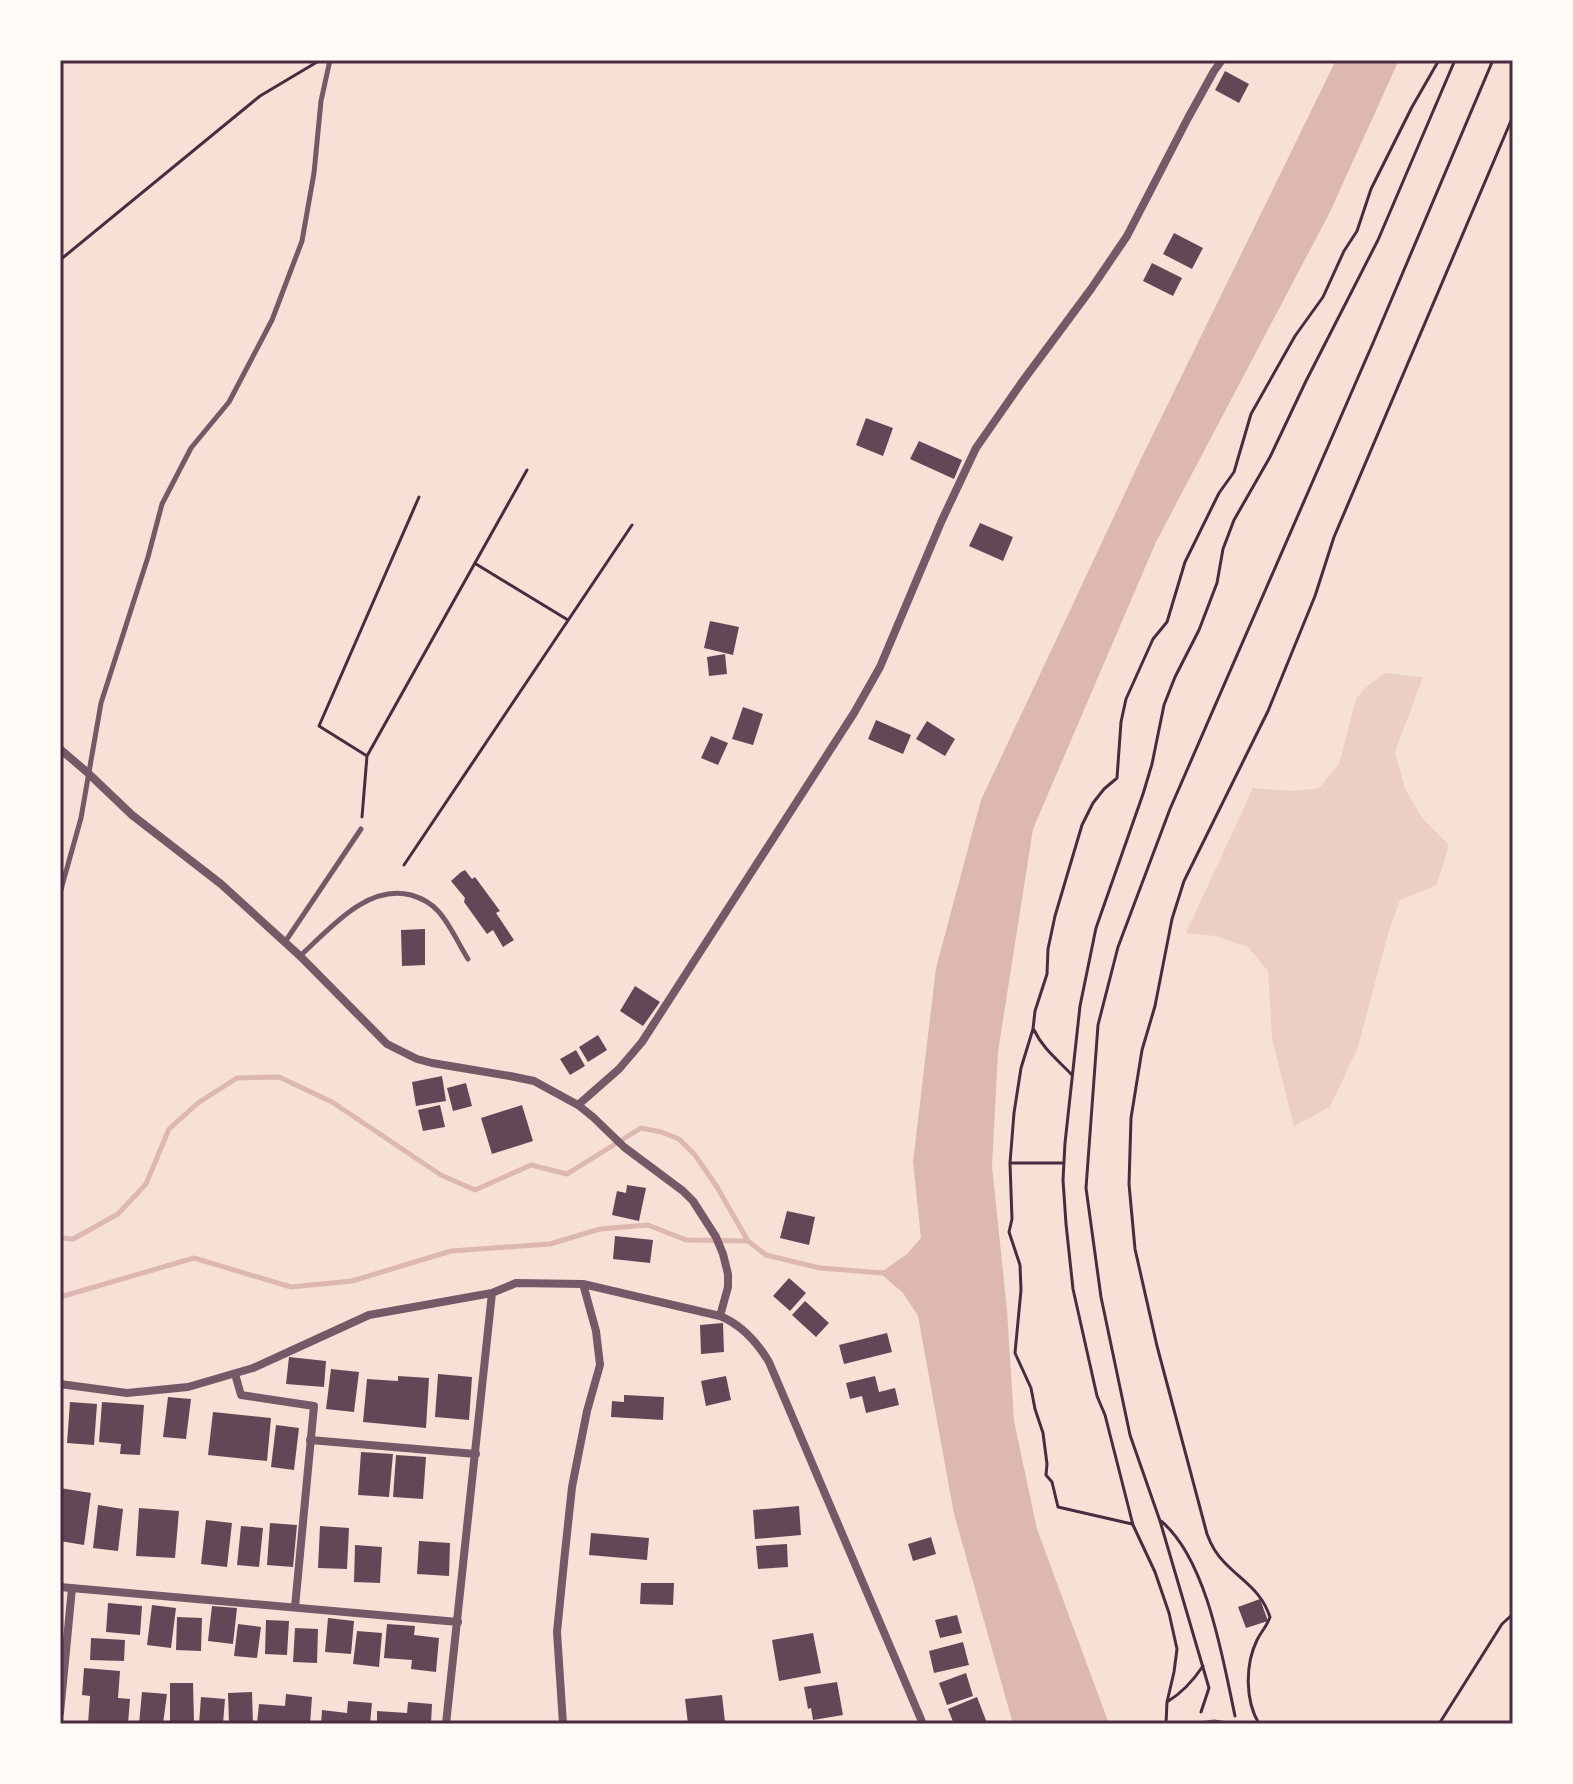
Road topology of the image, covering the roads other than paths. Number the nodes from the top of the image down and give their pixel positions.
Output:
1 (330, 60) edge
2 (1222, 60) edge
3 (60, 749) edge
4 (88, 773) junction
5 (361, 829) road end
6 (60, 893) edge
7 (285, 942) junction
8 (300, 956) junction
9 (468, 959) dead end
10 (578, 1105) junction
11 (583, 1284) junction
12 (492, 1293) junction
13 (720, 1316) junction
14 (235, 1374) junction
15 (60, 1384) edge
16 (310, 1440) junction
17 (476, 1454) junction
18 (60, 1587) edge
19 (72, 1588) junction
20 (295, 1607) junction
21 (458, 1622) junction
22 (60, 1713) edge
23 (446, 1724) edge
24 (563, 1724) edge
25 (923, 1724) edge
26 (1199, 1724) edge
27 (1228, 1724) edge

1 - 4 lane
2 - 10 street
3 - 4 street
4 - 6 lane
4 - 7 street
5 - 7 lane
7 - 8 street
8 - 9 lane
8 - 10 street
10 - 13 street
11 - 12 street
11 - 13 street
11 - 24 street
12 - 14 street
12 - 17 street
13 - 25 street
14 - 15 street
14 - 16 street
16 - 17 street
16 - 20 street
17 - 21 street
18 - 19 street
19 - 20 street
19 - 22 street
20 - 21 street
21 - 23 street
26 - 27 lane

